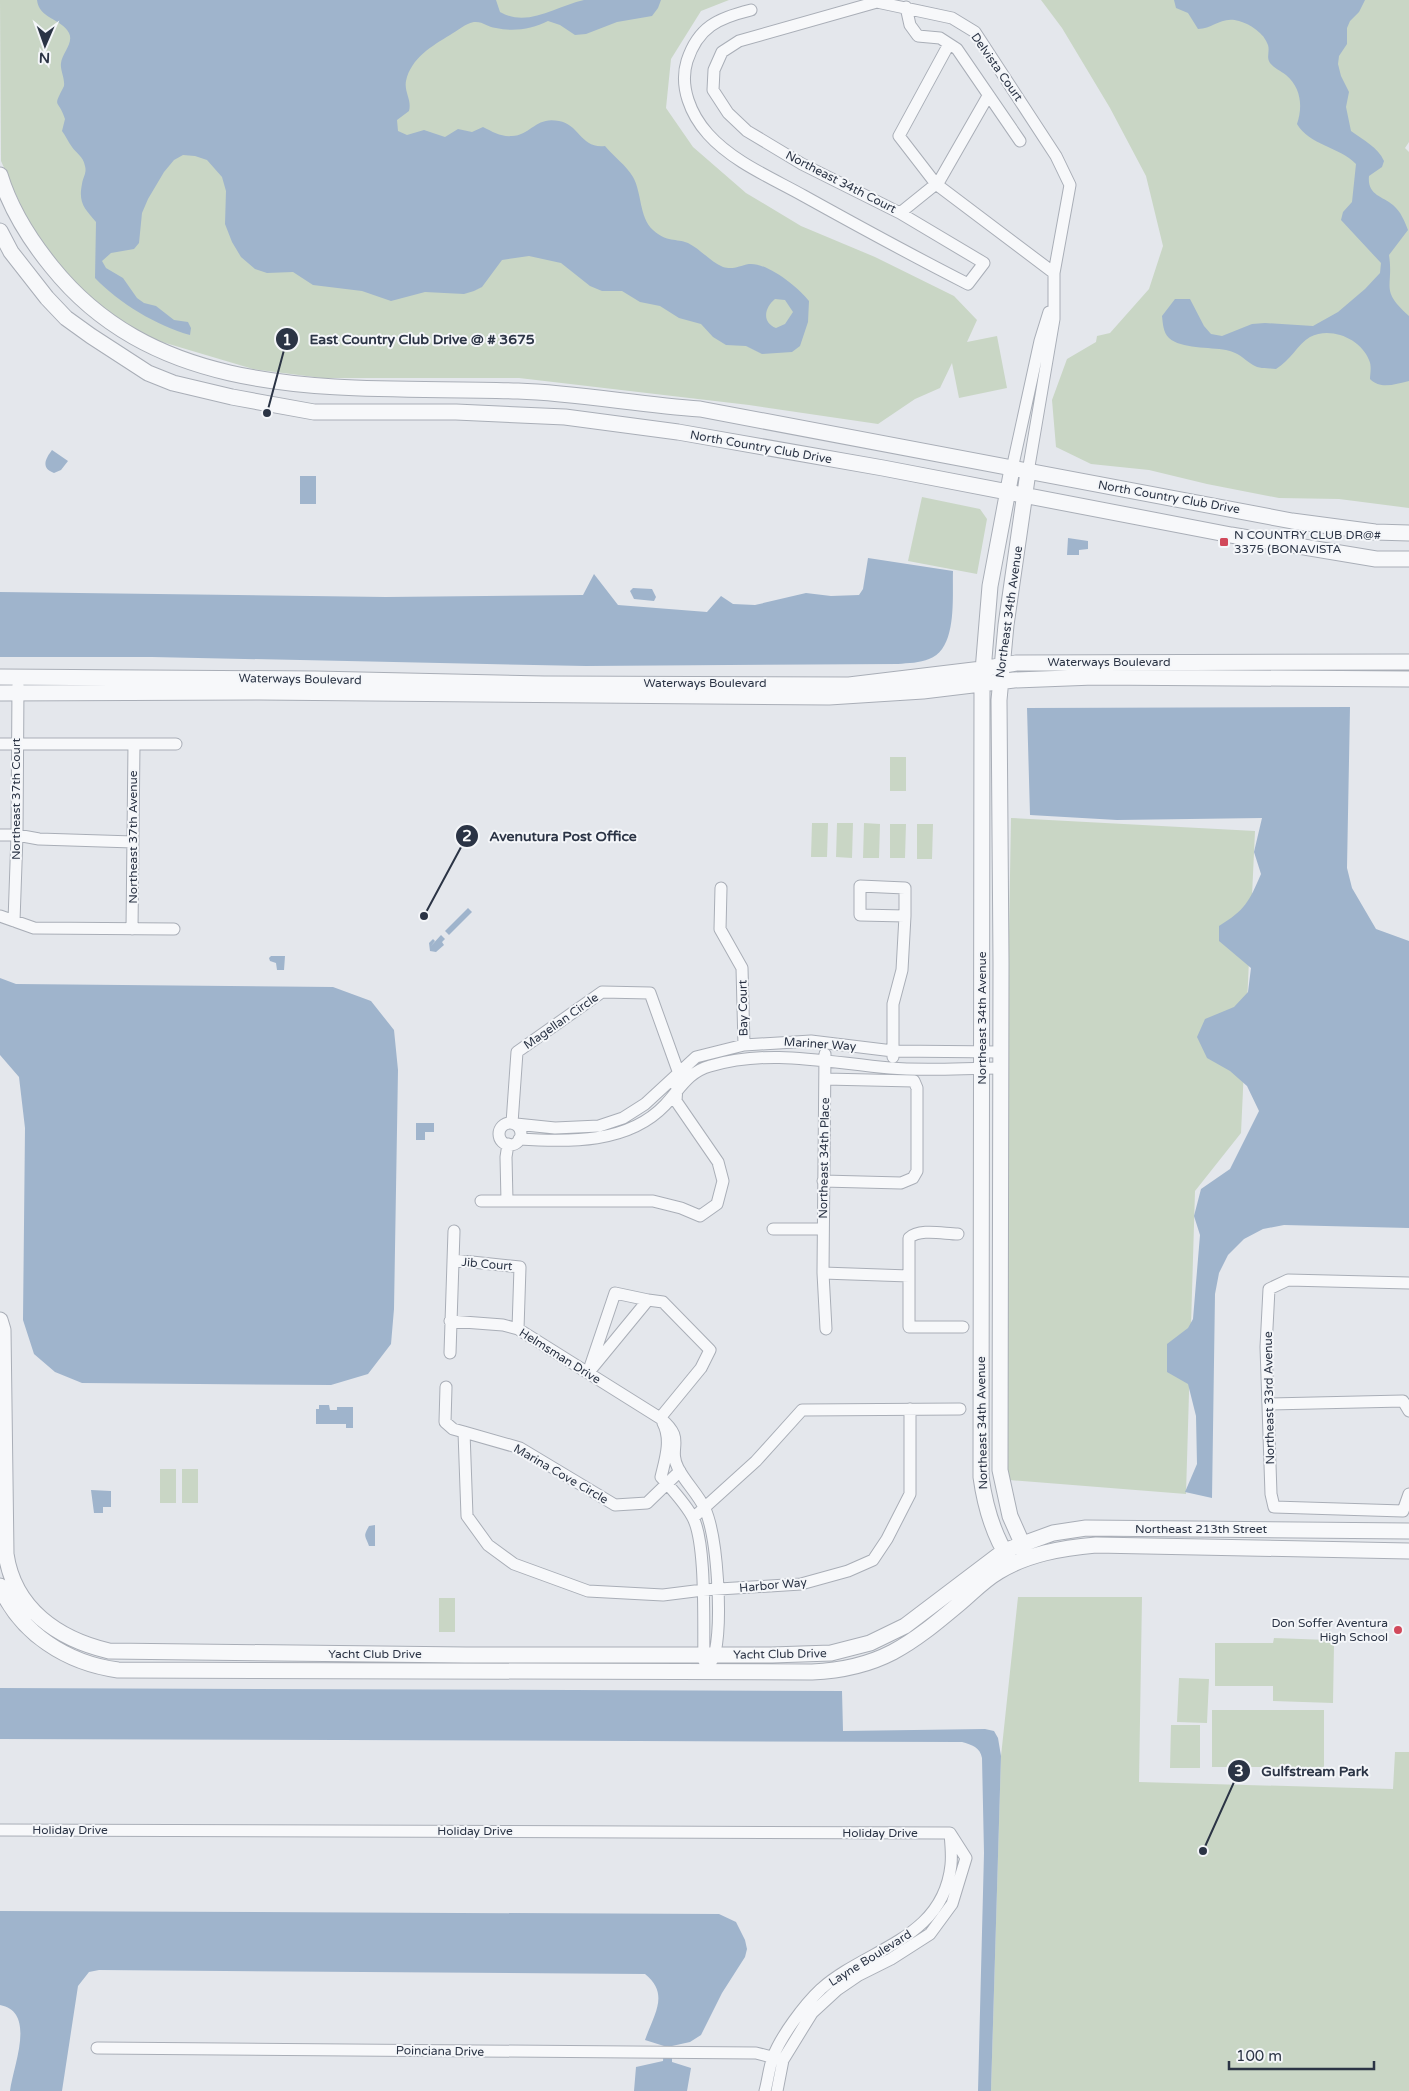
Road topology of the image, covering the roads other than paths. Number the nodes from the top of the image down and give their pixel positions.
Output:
1 (906, 7) junction
2 (751, 10) dead end
3 (949, 44) junction
4 (713, 90) joint
5 (988, 96) junction
6 (1020, 141) dead end
7 (1, 184) edge
8 (936, 185) junction
9 (900, 213) junction
10 (0, 231) edge
11 (1054, 273) junction
12 (63, 281) junction
13 (1054, 294) junction
14 (47, 298) junction
15 (133, 337) junction
16 (119, 354) junction
17 (316, 387) junction
18 (475, 390) junction
19 (314, 412) junction
20 (474, 413) junction
21 (1012, 468) junction
22 (1028, 472) junction
23 (1007, 492) junction
24 (1026, 496) junction
25 (1409, 533) edge
26 (1409, 559) edge
27 (1409, 662) edge
28 (1001, 666) junction
29 (982, 676) junction
30 (0, 677) edge
31 (17, 677) junction
32 (1409, 679) edge
33 (1000, 681) junction
34 (18, 693) junction
35 (0, 694) edge
36 (0, 744) edge
37 (16, 744) junction
38 (134, 744) junction
39 (176, 744) dead end
40 (0, 835) edge
41 (17, 835) junction
42 (133, 842) junction
43 (721, 888) dead end
44 (0, 916) edge
45 (905, 916) junction
46 (14, 921) junction
47 (132, 929) junction
48 (174, 929) dead end
49 (824, 1043) junction
50 (744, 1045) junction
51 (894, 1051) junction
52 (1000, 1052) junction
53 (982, 1053) junction
54 (825, 1060) junction
55 (892, 1068) junction
56 (982, 1068) junction
57 (1000, 1068) junction
58 (678, 1072) junction
59 (825, 1079) junction
60 (677, 1090) junction
61 (514, 1124) junction
62 (514, 1142) junction
63 (823, 1181) junction
64 (481, 1201) dead end
65 (507, 1201) junction
66 (773, 1229) dead end
67 (823, 1229) junction
68 (454, 1231) dead end
69 (958, 1234) dead end
70 (453, 1260) junction
71 (823, 1273) junction
72 (909, 1276) junction
73 (1409, 1283) edge
74 (648, 1300) junction
75 (0, 1320) edge
76 (450, 1321) junction
77 (963, 1327) dead end
78 (518, 1329) junction
79 (826, 1329) dead end
80 (450, 1354) dead end
81 (588, 1373) junction
82 (446, 1387) dead end
83 (1269, 1404) junction
84 (1406, 1406) edge
85 (910, 1409) junction
86 (960, 1409) dead end
87 (660, 1418) junction
88 (464, 1432) junction
89 (679, 1469) junction
90 (666, 1483) junction
91 (1409, 1494) edge
92 (704, 1508) junction
93 (693, 1518) junction
94 (1409, 1531) edge
95 (1023, 1543) junction
96 (1409, 1552) edge
97 (1001, 1553) junction
98 (1029, 1558) junction
99 (1013, 1564) junction
100 (4, 1578) edge
101 (717, 1589) junction
102 (702, 1590) junction
103 (709, 1655) junction
104 (705, 1673) junction
105 (0, 1830) edge
106 (950, 1833) joint
107 (97, 2048) dead end
108 (778, 2058) junction
109 (765, 2091) edge
110 (777, 2091) edge

1 - 3 street
1 - 4 street, Delvista Court
1 - 11 street, Delvista Court
2 - 9 street
3 - 5 street
3 - 8 street
4 - 9 street, Northeast 34th Court
5 - 6 street
5 - 8 street
7 - 12 street, North Country Club Drive
8 - 9 street, Northeast 34th Court
8 - 11 street
10 - 14 street, North Country Club Drive
11 - 13 street
12 - 14 street
12 - 15 street, North Country Club Drive
13 - 21 street
13 - 22 street
14 - 16 street, North Country Club Drive
15 - 16 street
15 - 17 street, North Country Club Drive
16 - 19 street, North Country Club Drive
17 - 18 street, North Country Club Drive
17 - 19 street
18 - 20 street
18 - 21 street, North Country Club Drive
19 - 20 street, North Country Club Drive
20 - 23 street, North Country Club Drive
21 - 22 street, North Country Club Drive
21 - 23 street, Northeast 34th Avenue
22 - 24 street, Northeast 34th Avenue
22 - 25 street, North Country Club Drive
23 - 24 street, North Country Club Drive
23 - 29 street, Northeast 34th Avenue
24 - 26 street, North Country Club Drive
24 - 28 street, Northeast 34th Avenue
27 - 28 street, Waterways Boulevard
28 - 29 street, Waterways Boulevard
28 - 33 street, Northeast 34th Avenue
29 - 31 street, Waterways Boulevard
29 - 33 street, Waterways Boulevard
29 - 34 street, Waterways Boulevard
29 - 53 street, Northeast 34th Avenue
30 - 31 street, Waterways Boulevard
31 - 34 street, Northeast 37th Court
32 - 33 street, Waterways Boulevard
33 - 52 street, Northeast 34th Avenue
34 - 35 street, Waterways Boulevard
34 - 37 street, Northeast 37th Court
36 - 37 street
37 - 38 street
37 - 41 street, Northeast 37th Court
38 - 39 street
38 - 42 street, Northeast 37th Avenue
40 - 41 street
41 - 42 street
41 - 46 street, Northeast 37th Court
42 - 47 street, Northeast 37th Avenue
43 - 50 street, Bay Court
44 - 46 street
45 - 45 street
45 - 51 street
46 - 47 street
47 - 48 street
49 - 50 street, Mariner Way
49 - 51 street, Mariner Way
49 - 54 street, Northeast 34th Place
50 - 58 street, Mariner Way
51 - 53 street, Mariner Way
51 - 55 street
52 - 53 street, Mariner Way
52 - 57 street, Northeast 34th Avenue
53 - 56 street, Northeast 34th Avenue
54 - 55 street, Mariner Way
54 - 59 street, Northeast 34th Place
54 - 60 street, Mariner Way
55 - 56 street, Mariner Way
56 - 57 street, Mariner Way
56 - 97 street, Northeast 34th Avenue
57 - 95 street, Northeast 34th Avenue
58 - 60 street, Magellan Circle
58 - 61 street, Mariner Way
58 - 61 street, Magellan Circle
59 - 63 street, Northeast 34th Place
59 - 63 street
60 - 62 street, Mariner Way
60 - 65 street, Magellan Circle
61 - 62 street, Magellan Circle
61 - 62 street, Magellan Circle
62 - 65 street, Magellan Circle
63 - 67 street, Northeast 34th Place
64 - 65 street, Magellan Circle
66 - 67 street
67 - 71 street, Northeast 34th Place
68 - 70 street
69 - 72 street
70 - 76 street, Jib Court
70 - 78 street, Jib Court
71 - 72 street
71 - 79 street, Northeast 34th Place
72 - 77 street
73 - 83 street, Northeast 33rd Avenue
74 - 81 street
74 - 81 street
74 - 87 street
75 - 100 street, Yacht Club Drive
76 - 78 street, Helmsman Drive
76 - 80 street, Jib Court
78 - 81 street, Helmsman Drive
81 - 87 street, Helmsman Drive
82 - 88 street, Marina Cove Circle
83 - 84 street
83 - 91 street, Northeast 33rd Avenue
85 - 86 street
85 - 92 street
85 - 101 street, Harbor Way
87 - 89 street, Helmsman Drive
87 - 90 street
88 - 90 street, Marina Cove Circle
88 - 102 street
89 - 90 street
89 - 92 street
90 - 93 street
92 - 93 street
92 - 101 street
93 - 102 street
94 - 95 street, Northeast 213th Street
95 - 97 street, Northeast 213th Street
95 - 98 street, Northeast 34th Avenue
96 - 98 street, Northeast 213th Street
97 - 99 street, Northeast 34th Avenue
97 - 103 street, Yacht Club Drive
98 - 99 street, Northeast 213th Street
99 - 104 street, Yacht Club Drive
100 - 103 street, Yacht Club Drive
100 - 104 street, Yacht Club Drive
101 - 102 street, Harbor Way
101 - 103 street
102 - 103 street
103 - 104 street
105 - 106 street, Holiday Drive
106 - 108 street, Layne Boulevard
107 - 108 street, Poinciana Drive
108 - 109 street, Layne Boulevard
108 - 110 street, Layne Boulevard

